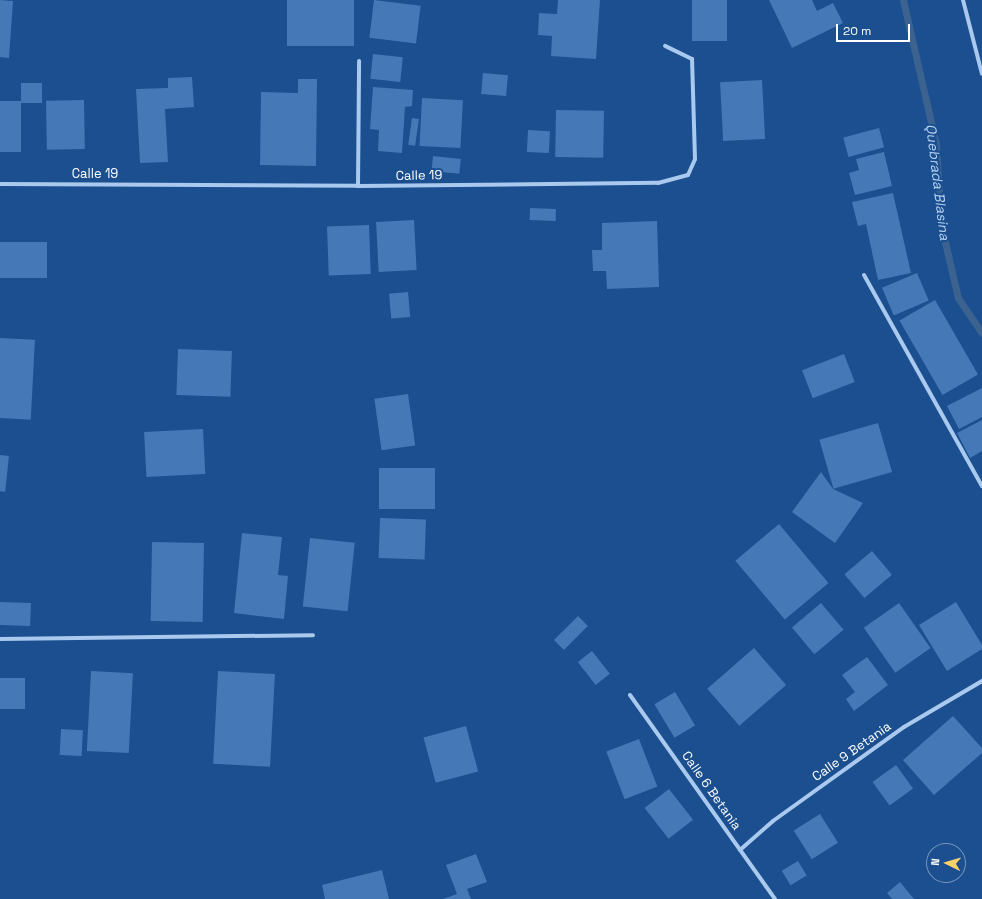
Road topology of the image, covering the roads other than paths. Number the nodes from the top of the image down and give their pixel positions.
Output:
1 (963, 0) edge
2 (665, 46) dead end
3 (359, 62) dead end
4 (982, 74) edge
5 (0, 184) edge
6 (358, 186) junction
7 (864, 275) dead end
8 (982, 486) edge
9 (313, 635) dead end
10 (0, 639) edge
11 (982, 681) edge
12 (630, 695) dead end
13 (740, 850) junction
14 (775, 899) edge

1 - 4 street
2 - 6 street, Calle 19
3 - 6 street
5 - 6 street, Calle 19
7 - 8 street
9 - 10 street
11 - 13 street, Calle 9 Betania
12 - 13 street, Calle 6 Betania
13 - 14 street, Calle 6 Betania

